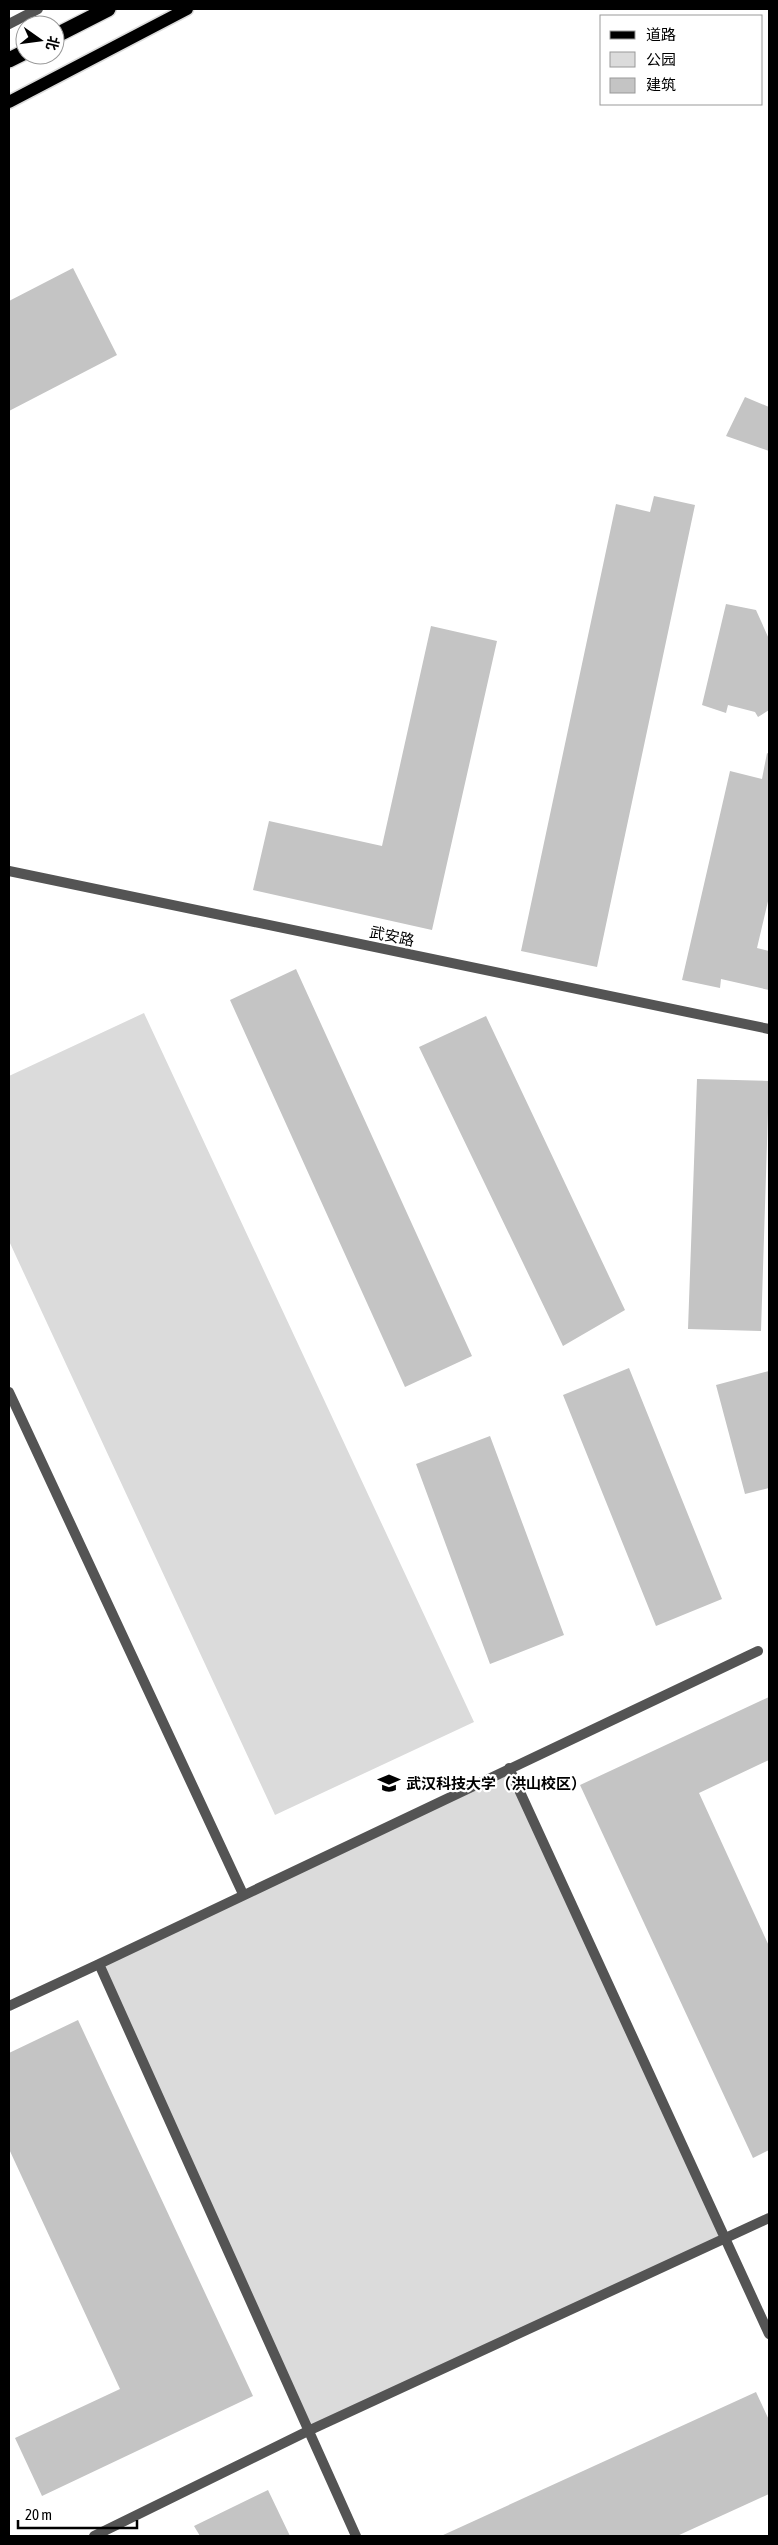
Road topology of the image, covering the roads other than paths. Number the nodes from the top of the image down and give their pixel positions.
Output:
1 (38, 9) edge
2 (108, 9) edge
3 (187, 9) edge
4 (9, 24) edge
5 (65, 31) edge
6 (9, 102) edge
7 (9, 871) edge
8 (769, 1029) edge
9 (9, 1392) edge
10 (758, 1651) dead end
11 (510, 1768) junction
12 (243, 1894) junction
13 (99, 1964) junction
14 (9, 2006) edge
15 (769, 2218) edge
16 (726, 2239) junction
17 (769, 2334) edge
18 (308, 2431) junction
19 (94, 2536) edge
20 (356, 2536) edge

1 - 4 street
2 - 5 highway
3 - 6 main road
7 - 8 street, 武安路
9 - 12 street
10 - 11 street
11 - 12 street
11 - 16 street
12 - 13 street
13 - 14 street
13 - 18 street
15 - 16 street
16 - 17 street
16 - 18 street
18 - 19 street
18 - 20 street

